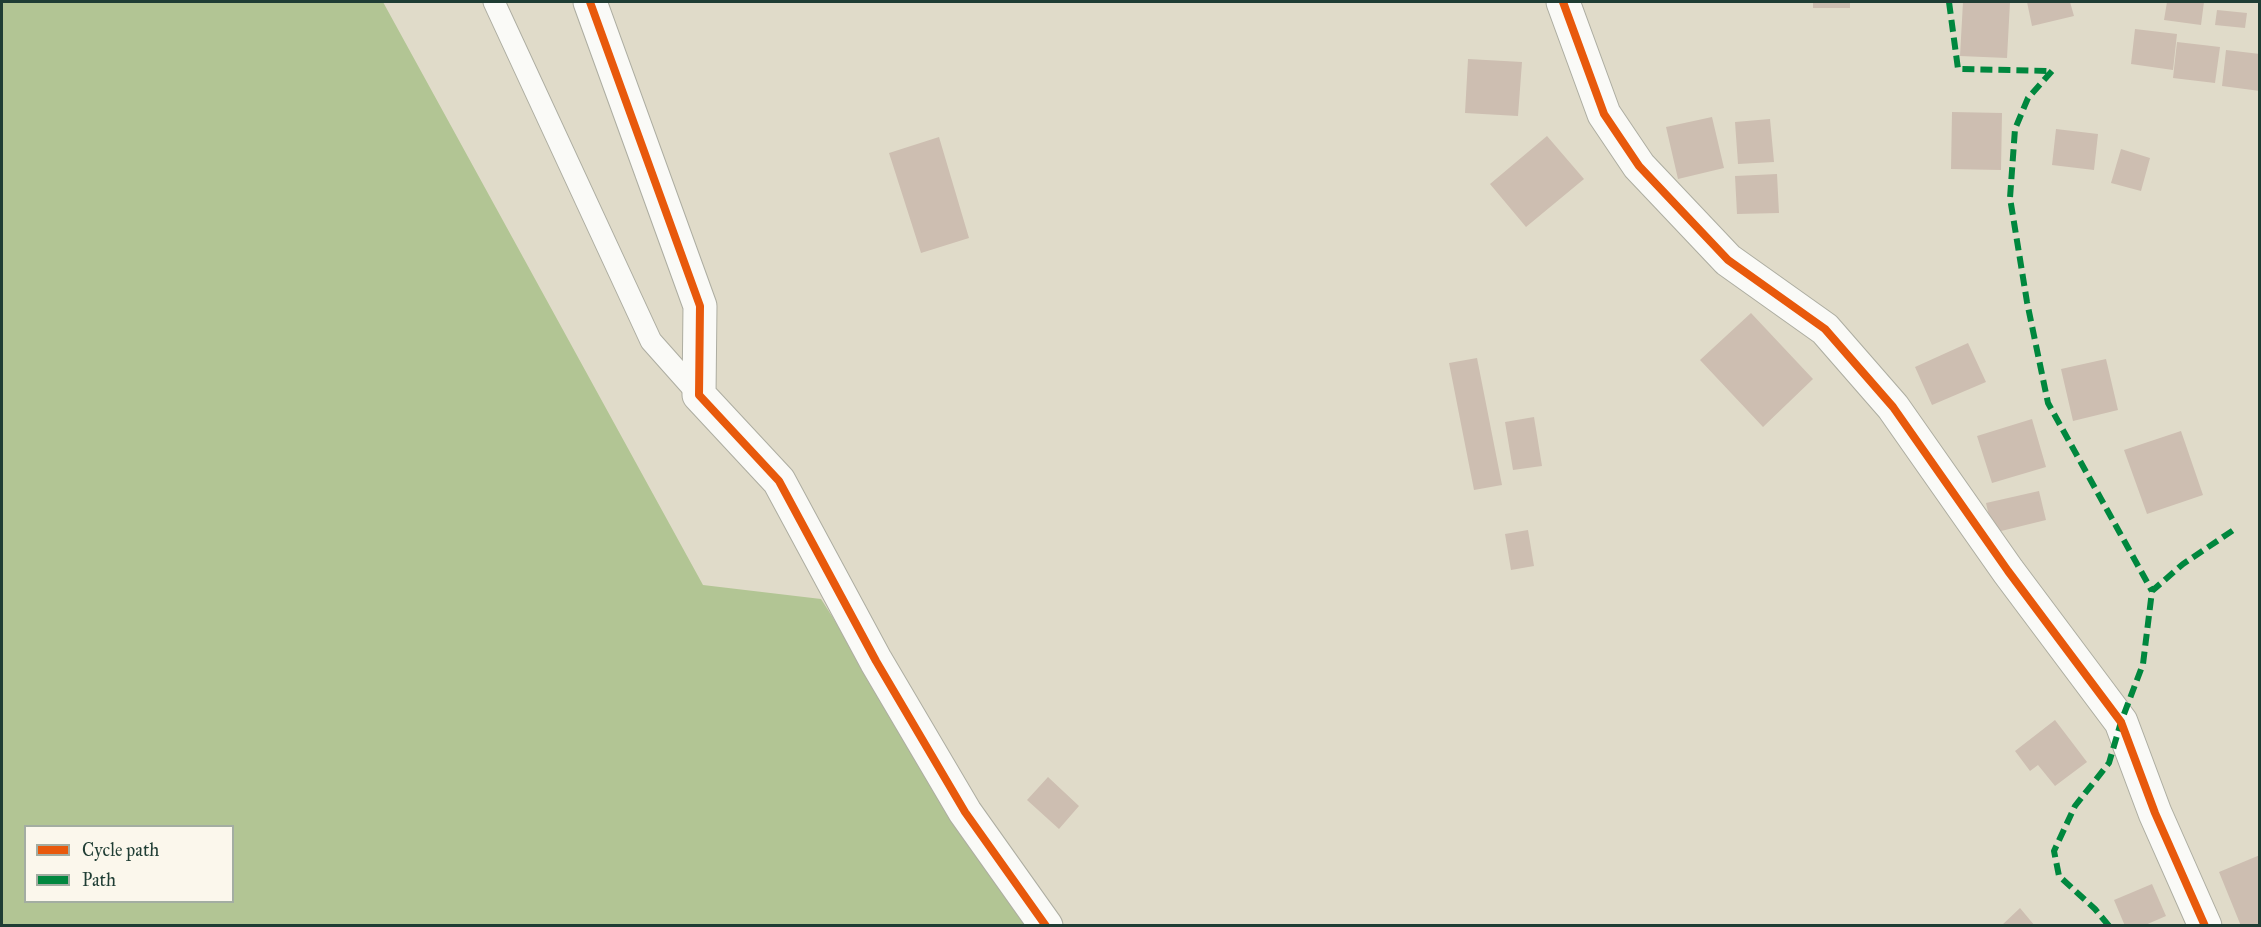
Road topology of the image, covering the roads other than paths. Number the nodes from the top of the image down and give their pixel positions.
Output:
1 (494, 2) edge
2 (590, 2) edge
3 (1563, 2) edge
4 (699, 395) junction
5 (1046, 926) edge
6 (2205, 926) edge

1 - 4 lane
2 - 4 street
3 - 6 street
4 - 5 street

